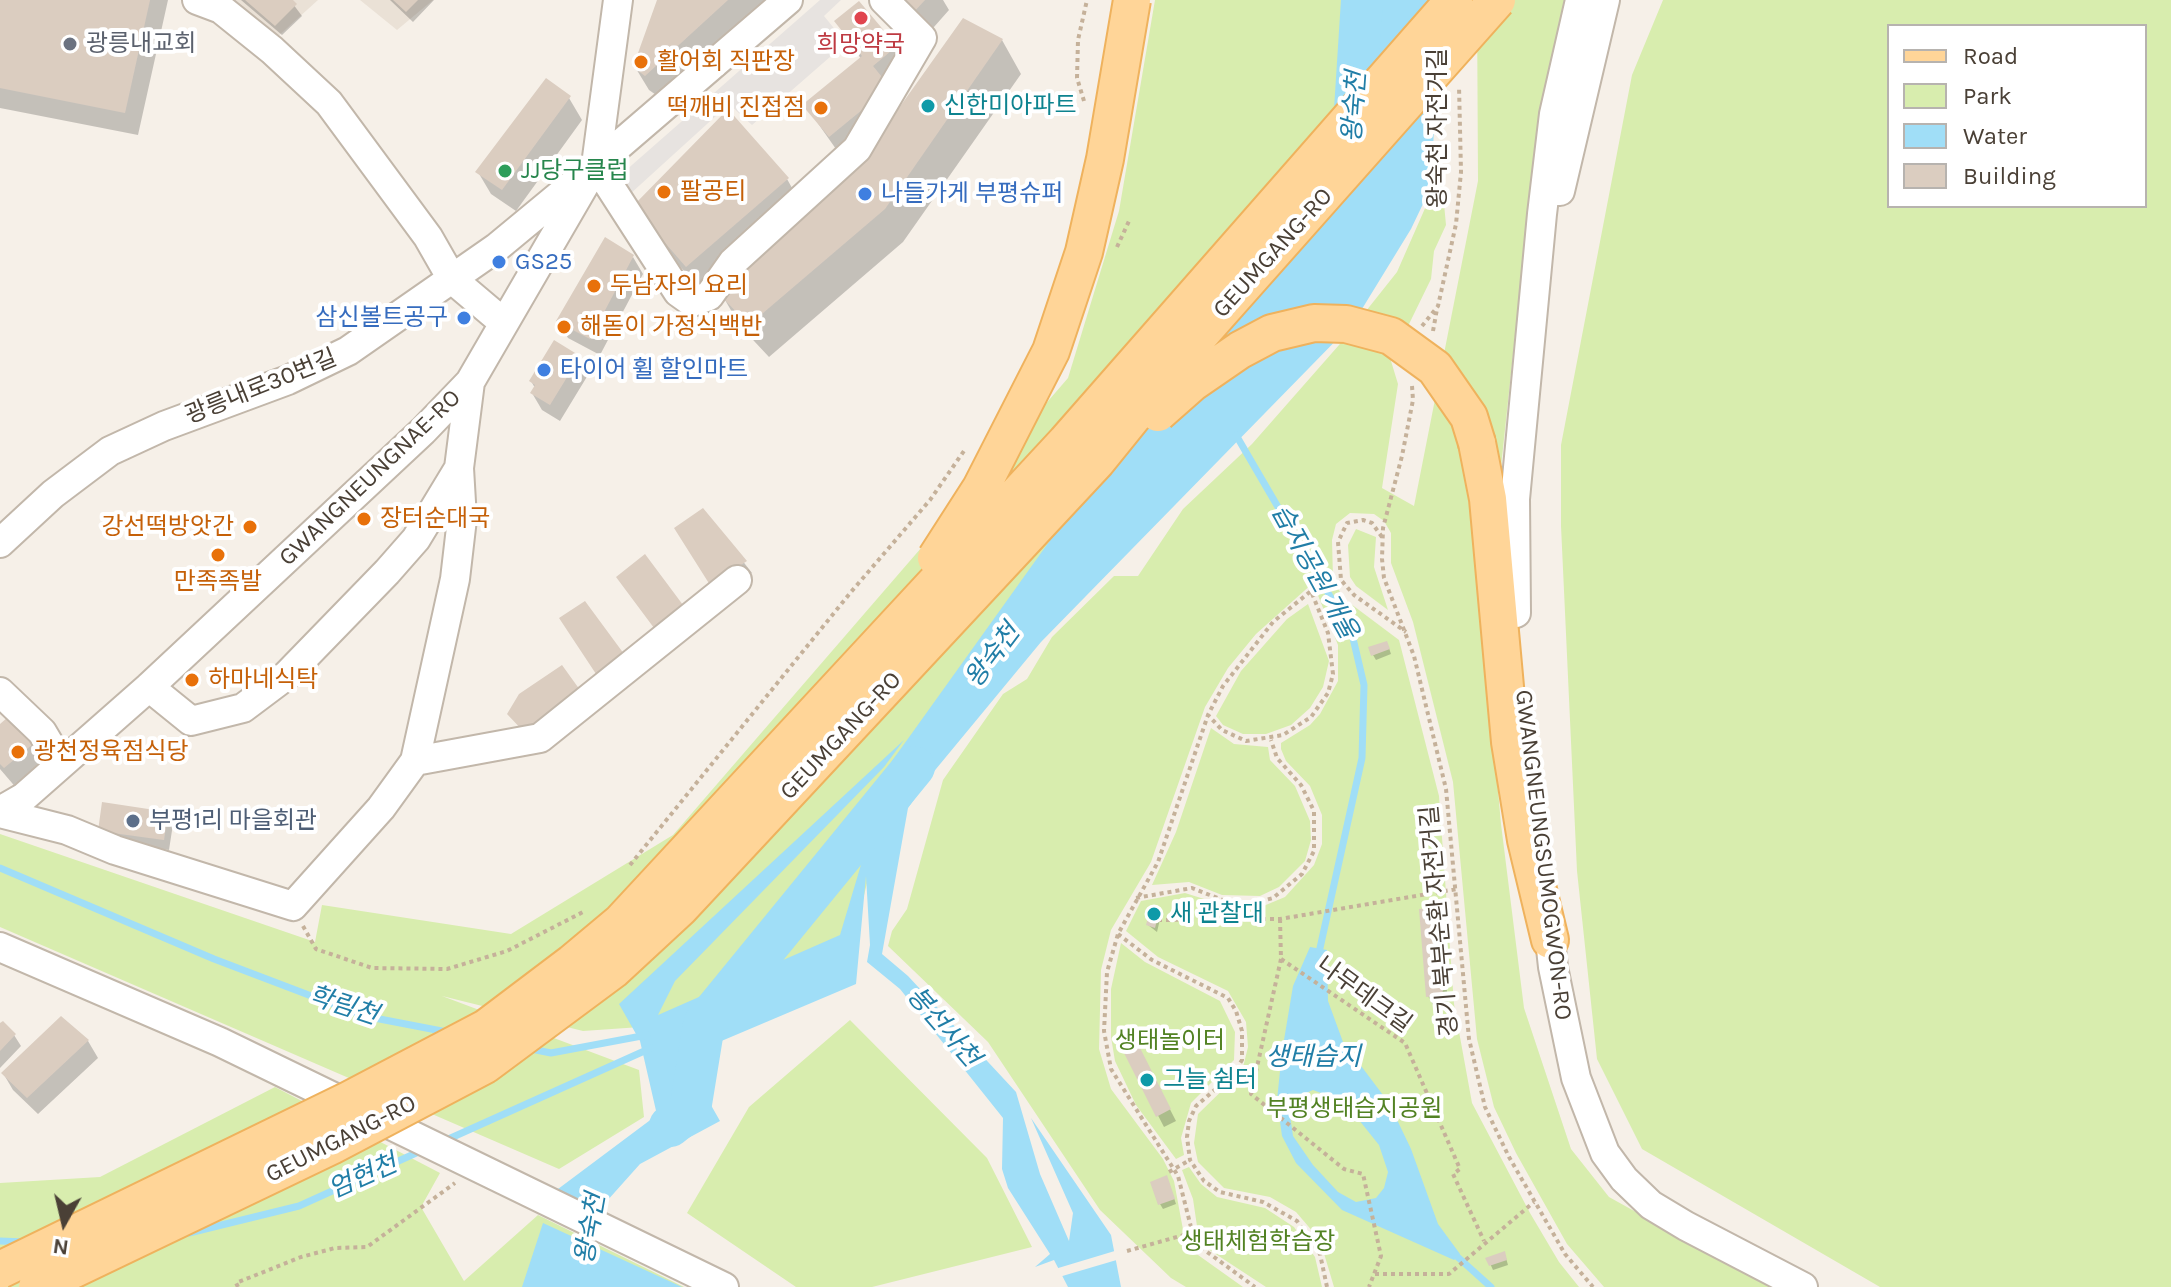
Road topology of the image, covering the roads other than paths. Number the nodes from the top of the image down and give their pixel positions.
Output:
1 (197, 0) edge
2 (618, 0) edge
3 (788, 0) edge
4 (884, 0) edge
5 (1132, 0) edge
6 (1454, 0) edge
7 (1497, 0) edge
8 (1580, 0) edge
9 (1605, 0) edge
10 (596, 165) junction
11 (452, 279) junction
12 (1533, 309) junction
13 (504, 323) junction
14 (470, 382) junction
15 (1097, 461) junction
16 (459, 468) junction
17 (0, 543) edge
18 (737, 580) dead end
19 (879, 644) junction
20 (149, 687) junction
21 (0, 692) edge
22 (415, 761) junction
23 (61, 764) junction
24 (0, 812) edge
25 (1550, 940) junction
26 (0, 947) edge
27 (0, 1270) edge
28 (719, 1284) edge
29 (37, 1287) edge
30 (1803, 1287) edge

1 - 11 street
2 - 10 street
3 - 10 street, GWANGNEUNGNAE-RO
4 - 10 street
5 - 19 main road, bridge
6 - 19 main road, GEUMGANG-RO, bridge
7 - 15 main road, GEUMGANG-RO, bridge
8 - 12 street
9 - 12 street
10 - 11 street, 광릉내로30번길
10 - 13 street, GWANGNEUNGNAE-RO
11 - 13 street
11 - 17 street, 광릉내로30번길
12 - 25 street, GWANGNEUNGSUMOGWON-RO
13 - 14 street, GWANGNEUNGNAE-RO
14 - 16 street
14 - 20 street, GWANGNEUNGNAE-RO
15 - 25 main road, bridge
15 - 29 main road, GEUMGANG-RO, bridge
16 - 20 street
16 - 22 street
18 - 22 street
19 - 27 main road, GEUMGANG-RO, bridge
20 - 23 street, GWANGNEUNGNAE-RO
21 - 23 street
22 - 24 street
23 - 24 street, GWANGNEUNGNAE-RO
25 - 30 street, GWANGNEUNGSUMOGWON-RO
26 - 28 street, bridge

